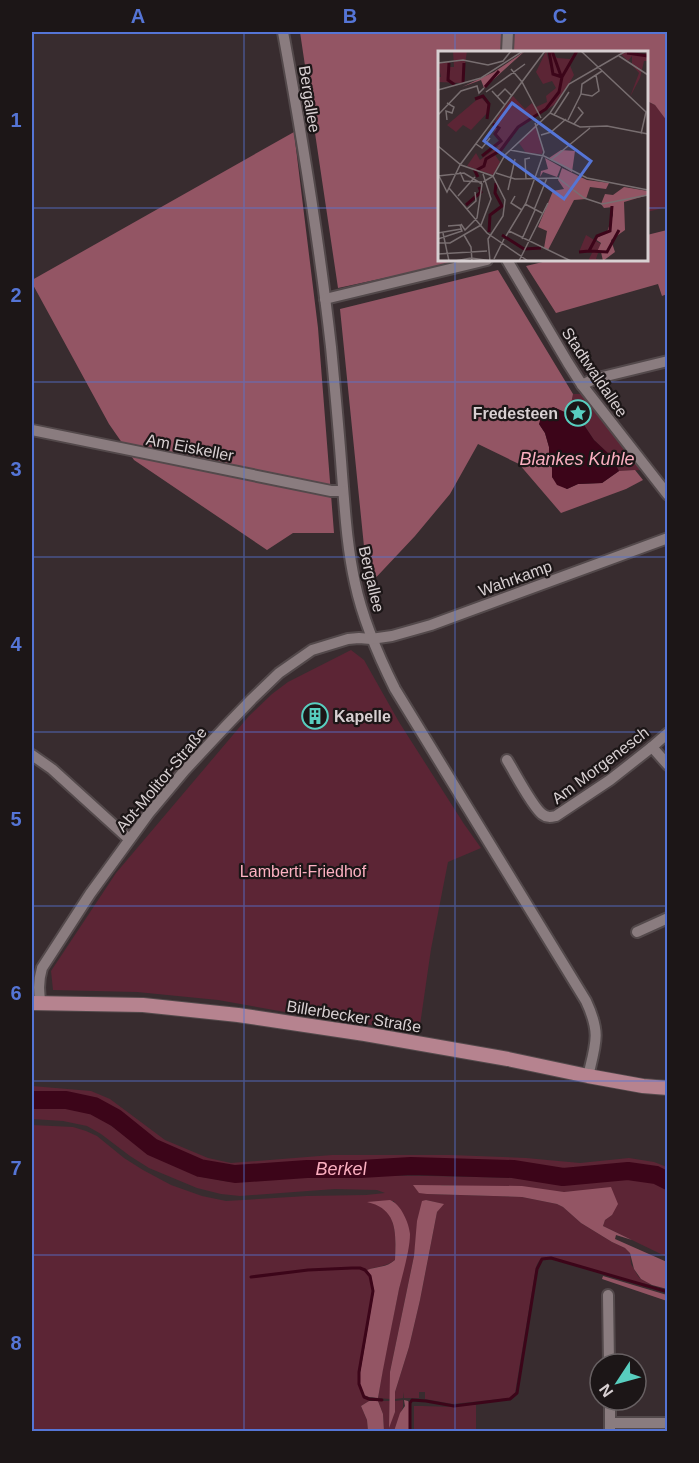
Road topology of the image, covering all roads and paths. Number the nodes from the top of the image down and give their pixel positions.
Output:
1 (283, 32) edge
2 (508, 32) edge
3 (507, 51) edge
4 (483, 261) edge
5 (508, 261) edge
6 (325, 299) junction
7 (668, 361) edge
8 (582, 385) junction
9 (32, 430) edge
10 (343, 491) junction
11 (668, 495) edge
12 (668, 538) edge
13 (372, 639) junction
14 (668, 733) edge
15 (652, 747) junction
16 (32, 755) edge
17 (507, 760) dead end
18 (668, 765) edge
19 (129, 839) junction
20 (668, 918) edge
21 (638, 932) dead end
22 (36, 1003) edge
23 (588, 1076) junction
24 (668, 1088) edge
25 (608, 1295) dead end
26 (609, 1352) edge
27 (668, 1423) edge
28 (610, 1427) edge

1 - 6 street, Bergallee
2 - 3 street
4 - 6 street
5 - 8 street, Stadtwaldallee
6 - 10 street, Bergallee
7 - 8 street
8 - 11 street, Stadtwaldallee
9 - 10 street, Am Eiskeller
10 - 13 street, Bergallee
12 - 13 street, Wahrkamp
13 - 19 street, Abt-Molitor-Straße
13 - 23 street, Bergallee
14 - 15 street, Am Morgenesch
15 - 17 street, Am Morgenesch
15 - 18 street
16 - 19 street
19 - 22 street, Abt-Molitor-Straße
20 - 21 street
22 - 23 main road, Billerbecker Straße
23 - 24 main road, Billerbecker Straße
25 - 26 street
27 - 28 street

